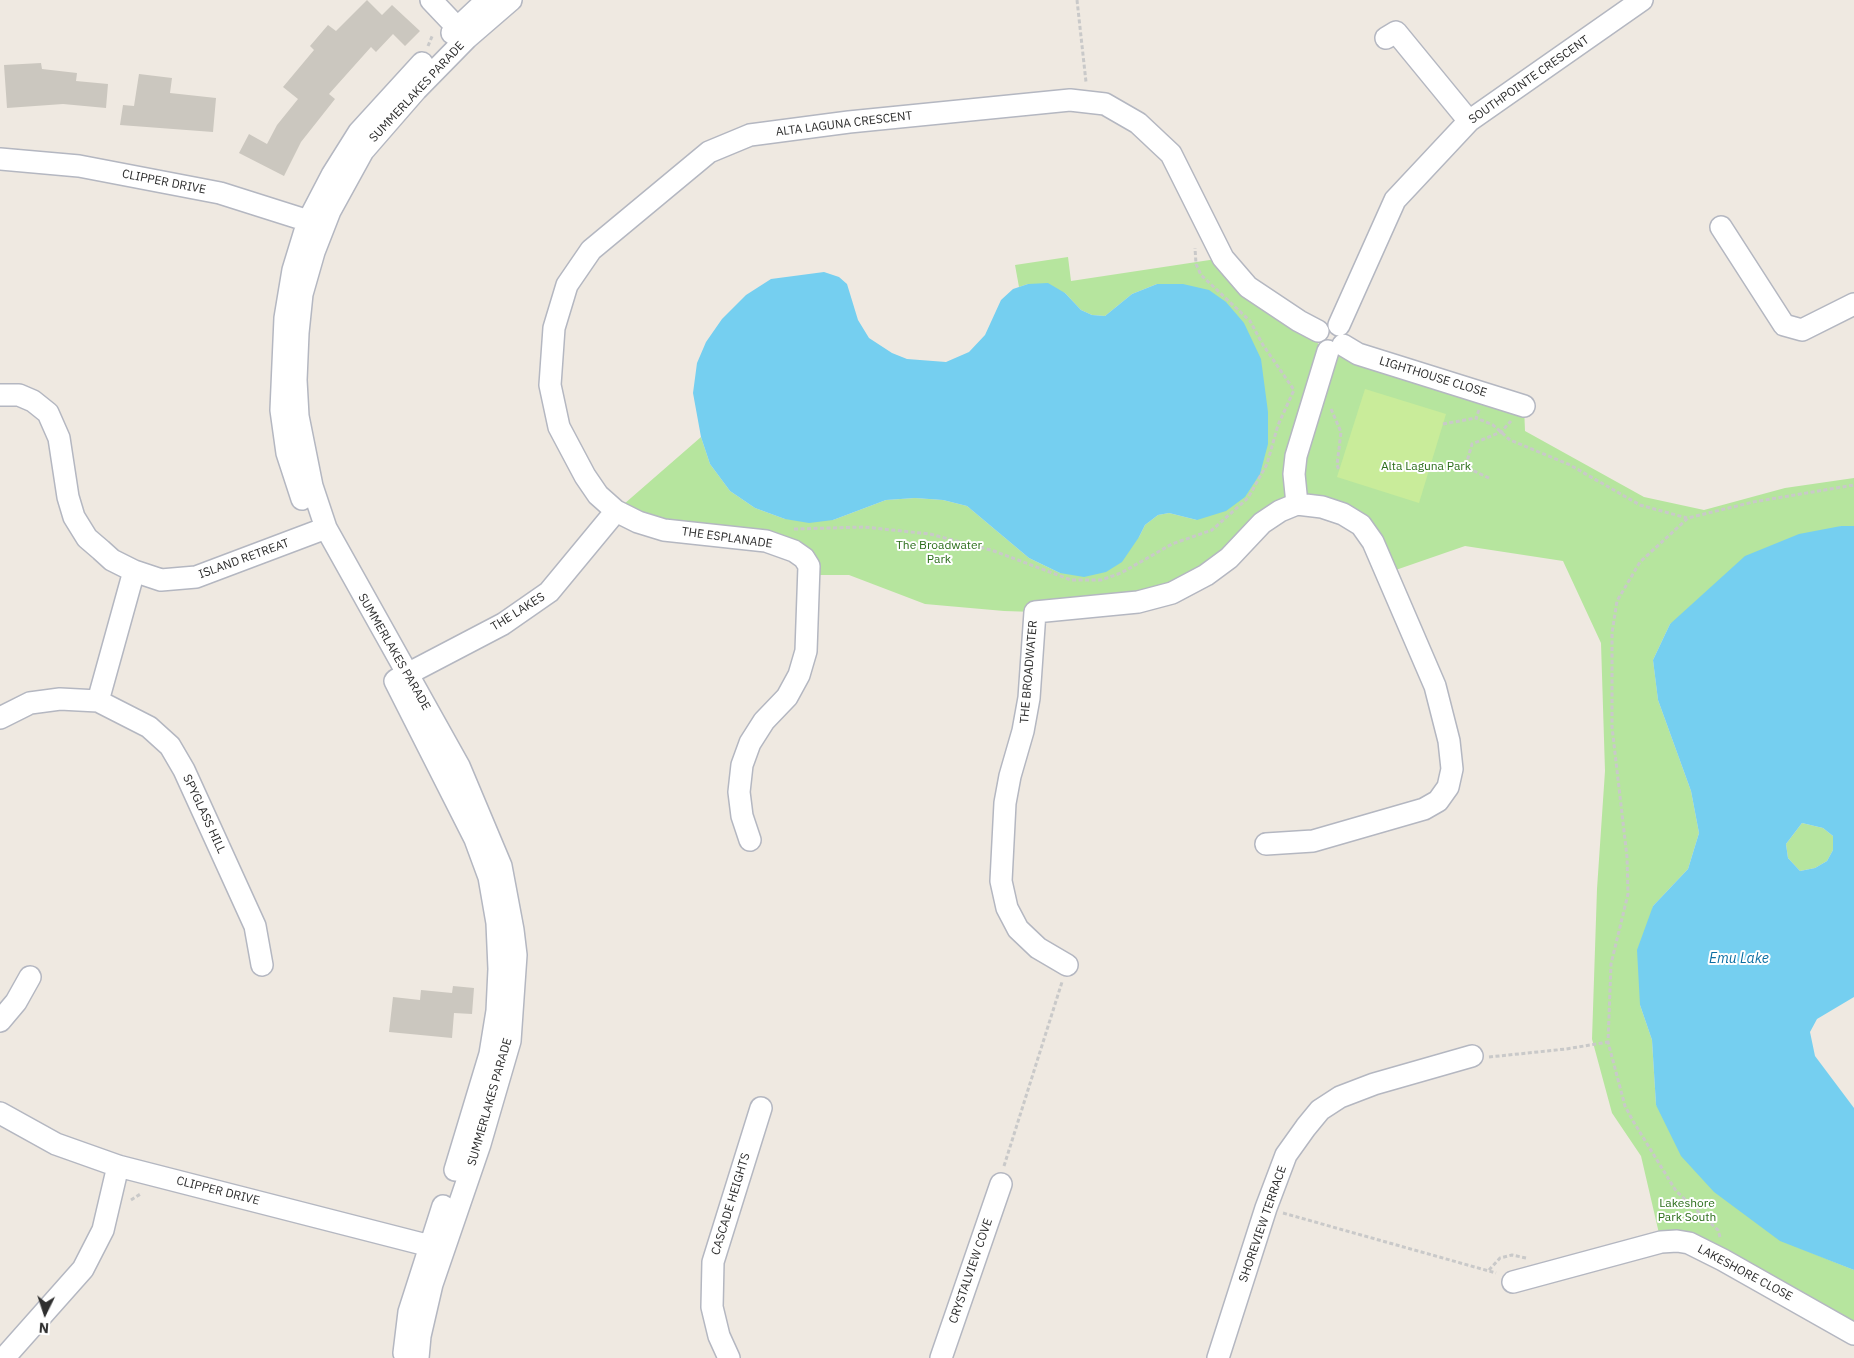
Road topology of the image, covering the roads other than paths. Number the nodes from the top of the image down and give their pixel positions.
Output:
1 (487, 0) edge
2 (511, 0) edge
3 (1642, 0) edge
4 (432, 2) edge
5 (462, 33) junction
6 (1386, 38) dead end
7 (1469, 121) junction
8 (0, 158) edge
9 (316, 224) junction
10 (1721, 227) dead end
11 (1854, 304) edge
12 (1337, 341) junction
13 (0, 395) edge
14 (1524, 406) road end
15 (1297, 504) junction
16 (616, 511) junction
17 (320, 531) junction
18 (134, 571) junction
19 (401, 677) junction
20 (98, 701) junction
21 (0, 718) edge
22 (750, 840) dead end
23 (1266, 844) dead end
24 (262, 964) dead end
25 (1067, 965) road end
26 (30, 977) dead end
27 (0, 1021) edge
28 (1472, 1056) road end
29 (761, 1108) dead end
30 (0, 1113) edge
31 (118, 1166) junction
32 (1001, 1184) road end
33 (437, 1247) junction
34 (1513, 1282) road end
35 (1854, 1334) edge
36 (4, 1358) edge
37 (404, 1358) edge
38 (418, 1358) edge
39 (729, 1358) edge
40 (941, 1358) edge
41 (1218, 1358) edge

1 - 5 street, SUMMERLAKES PARADE
2 - 5 street, SUMMERLAKES PARADE
3 - 7 street, SOUTHPOINTE CRESCENT
4 - 5 street
5 - 9 street, SUMMERLAKES PARADE
6 - 7 street
7 - 12 street, SOUTHPOINTE CRESCENT
8 - 9 street, CLIPPER DRIVE
9 - 17 street, SUMMERLAKES PARADE
10 - 11 street
12 - 14 street, LIGHTHOUSE CLOSE
12 - 15 street
12 - 16 street, ALTA LAGUNA CRESCENT
13 - 18 street, ISLAND RETREAT
15 - 23 street
15 - 25 street, THE BROADWATER
16 - 19 street, THE LAKES
16 - 22 street, THE ESPLANADE
17 - 18 street, ISLAND RETREAT
17 - 19 street, SUMMERLAKES PARADE
18 - 20 street
19 - 33 street, SUMMERLAKES PARADE
20 - 21 street, SPYGLASS HILL
20 - 24 street, SPYGLASS HILL
26 - 27 street
28 - 41 street, SHOREVIEW TERRACE
29 - 39 street, CASCADE HEIGHTS
30 - 31 street, CLIPPER DRIVE
31 - 33 street, CLIPPER DRIVE
31 - 36 street
32 - 40 street, CRYSTALVIEW COVE
33 - 37 street, SUMMERLAKES PARADE
33 - 38 street, SUMMERLAKES PARADE
34 - 35 street, LAKESHORE CLOSE

